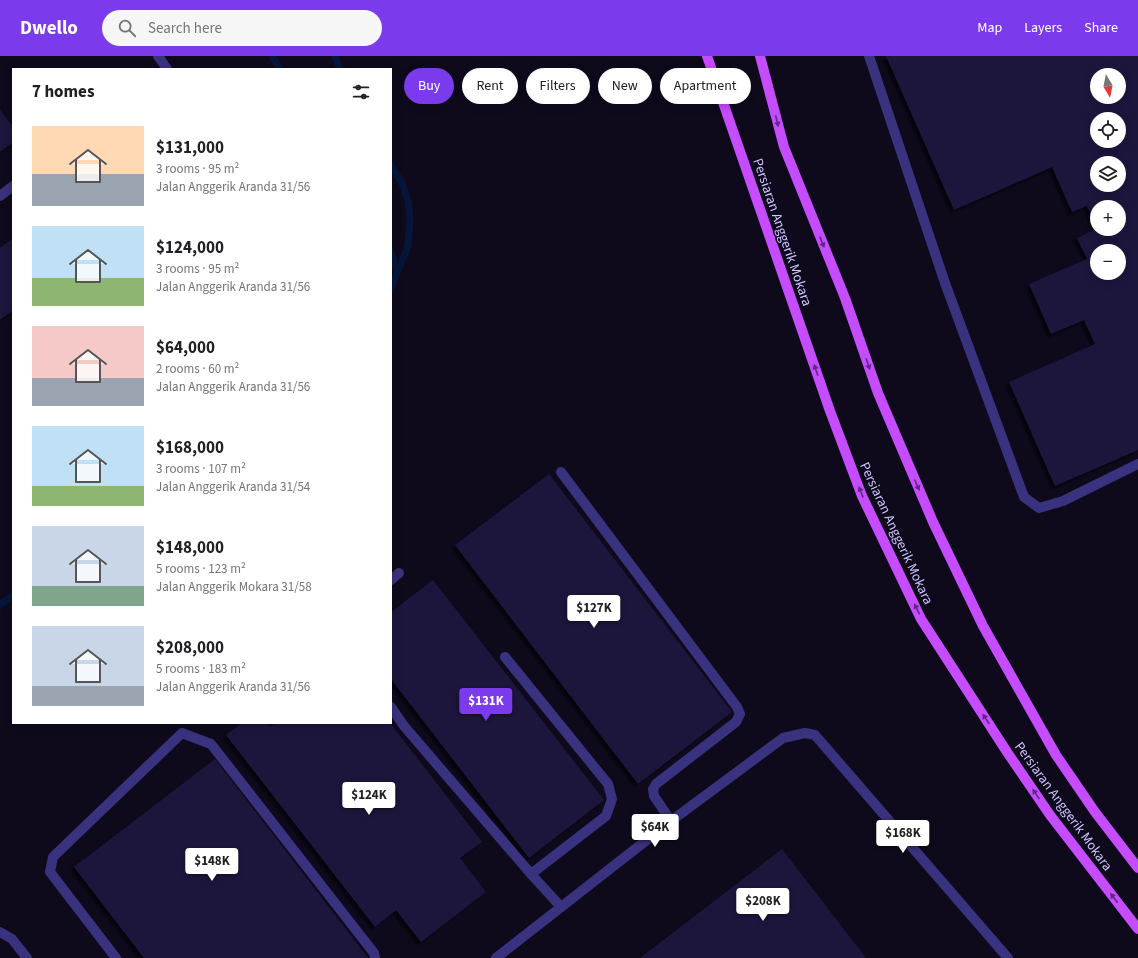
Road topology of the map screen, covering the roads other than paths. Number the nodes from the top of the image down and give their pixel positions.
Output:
1 (158, 56) edge
2 (708, 56) edge
3 (760, 56) edge
4 (869, 56) edge
5 (166, 68) edge
6 (12, 187) edge
7 (0, 196) edge
8 (1138, 464) edge
9 (561, 472) dead end
10 (399, 573) dead end
11 (392, 579) edge
12 (505, 657) dead end
13 (392, 709) edge
14 (671, 821) junction
15 (1138, 868) edge
16 (531, 874) junction
17 (561, 907) junction
18 (1138, 929) edge
19 (0, 932) edge
20 (27, 958) edge
21 (116, 958) edge
22 (375, 958) edge
23 (496, 958) edge
24 (1008, 958) edge

1 - 5 street
18 -> 2 main road, Persiaran Anggerik Mokara
3 -> 15 main road, Persiaran Anggerik Mokara
4 - 8 street
6 - 7 street
9 - 14 street
10 - 11 street
12 - 16 street
13 - 16 street
14 - 17 street
14 - 24 street
16 - 17 street
17 - 23 street
19 - 20 street
21 - 22 street

